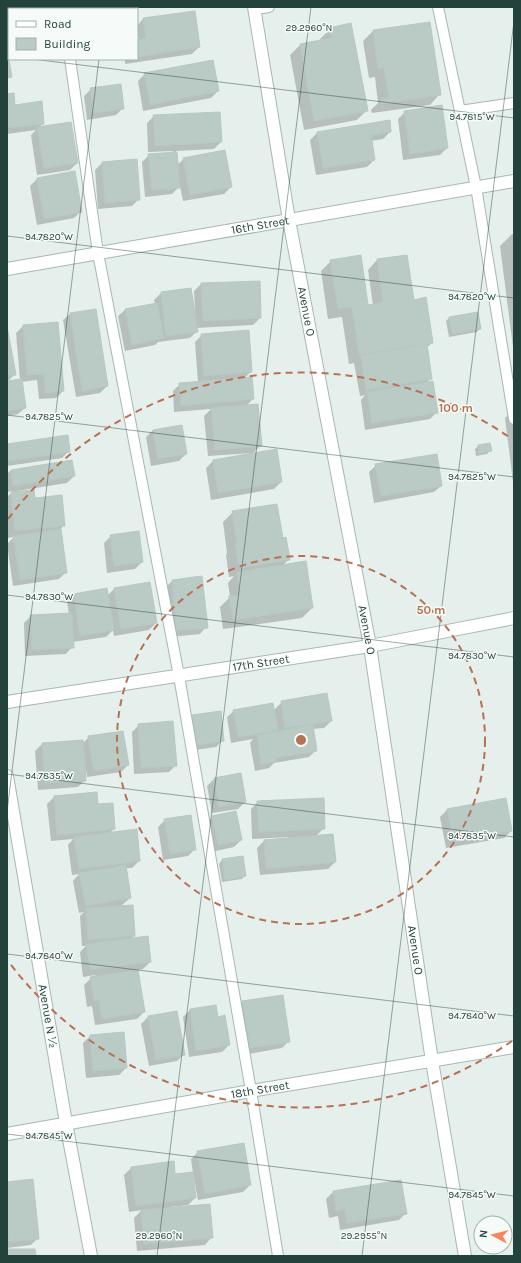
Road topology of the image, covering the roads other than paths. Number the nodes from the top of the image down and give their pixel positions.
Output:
1 (269, 7) edge
2 (438, 7) edge
3 (254, 8) edge
4 (70, 60) edge
5 (514, 104) edge
6 (460, 111) junction
7 (514, 181) edge
8 (476, 188) junction
9 (289, 220) junction
10 (98, 252) junction
11 (7, 269) edge
12 (514, 419) edge
13 (514, 618) edge
14 (370, 646) junction
15 (179, 676) junction
16 (7, 702) edge
17 (7, 776) edge
18 (514, 1047) edge
19 (432, 1061) junction
20 (251, 1091) junction
21 (66, 1123) junction
22 (7, 1134) edge
23 (90, 1256) edge
24 (278, 1256) edge
25 (465, 1256) edge

1 - 3 lane
2 - 6 lane
3 - 9 street, Avenue O
4 - 10 lane
5 - 6 lane
6 - 8 lane
7 - 8 street, 16th Street
8 - 9 street, 16th Street
8 - 12 lane
9 - 10 street, 16th Street
9 - 14 street, Avenue O
10 - 11 street, 16th Street
10 - 15 lane
13 - 14 street, 17th Street
14 - 15 street, 17th Street
14 - 19 street, Avenue O
15 - 16 street, 17th Street
15 - 20 lane
17 - 21 street, Avenue N ½
18 - 19 street, 18th Street
19 - 20 street, 18th Street
19 - 25 street, Avenue O
20 - 21 street, 18th Street
20 - 24 lane
21 - 22 street, 18th Street
21 - 23 street, Avenue N ½

